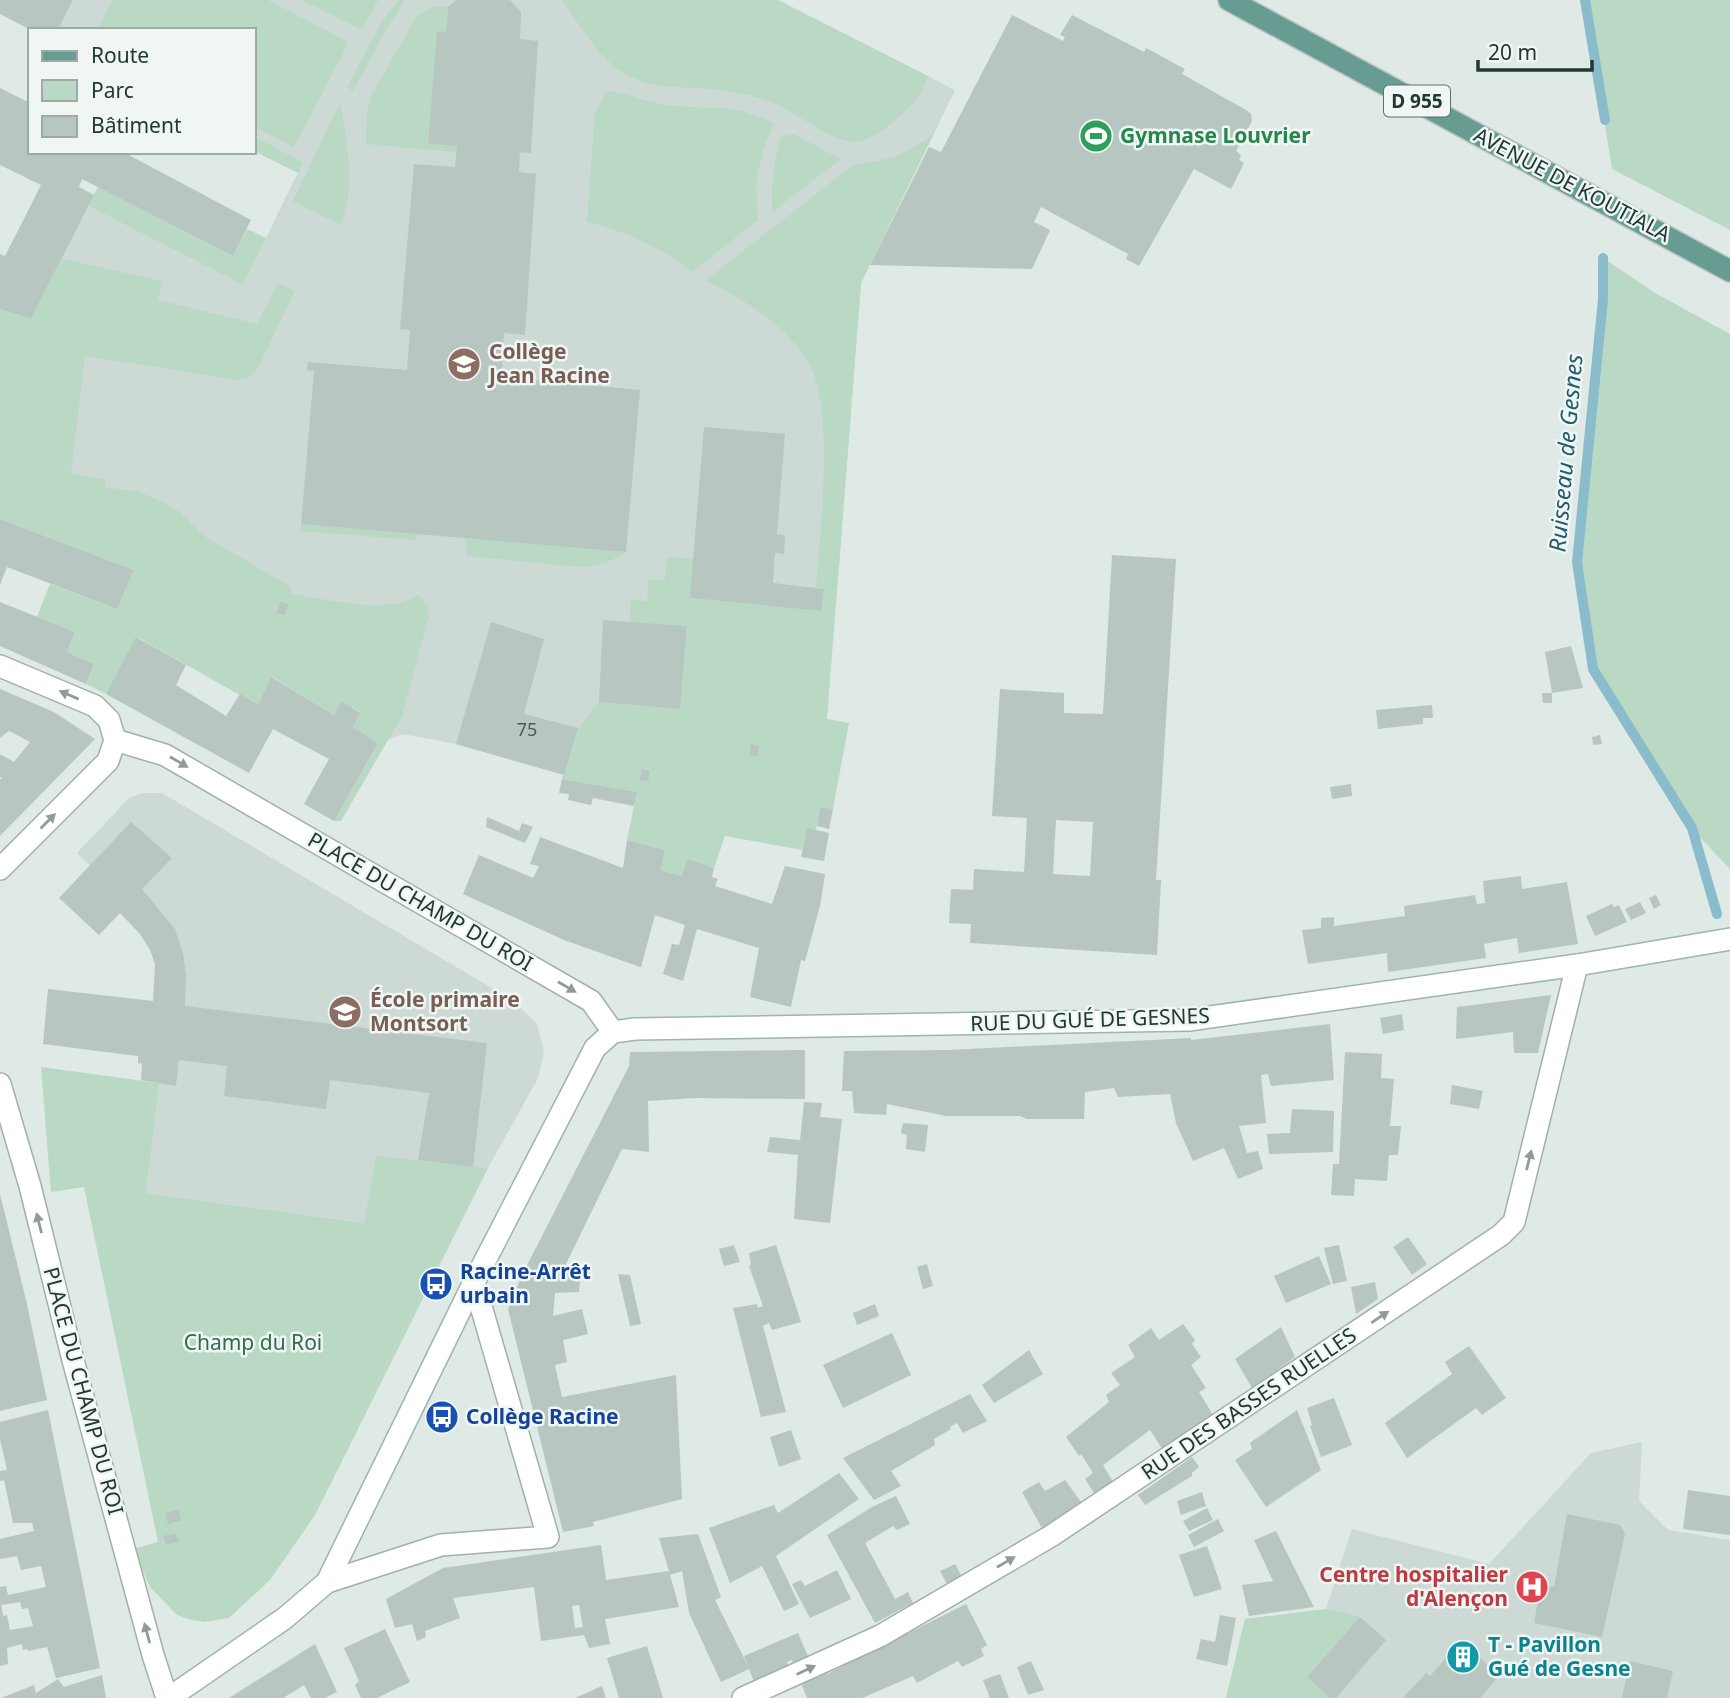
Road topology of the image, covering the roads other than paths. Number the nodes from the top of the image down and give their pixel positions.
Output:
1 (1229, 0) edge
2 (1730, 271) edge
3 (0, 666) edge
4 (115, 740) junction
5 (0, 869) edge
6 (1730, 939) edge
7 (1577, 965) junction
8 (613, 1032) junction
9 (0, 1084) edge
10 (474, 1282) junction
11 (327, 1582) junction
12 (168, 1698) edge
13 (743, 1698) edge

1 - 2 main road, AVENUE DE KOUTIALA / D 955
4 -> 3 street
5 -> 4 street
4 -> 8 street, PLACE DU CHAMP DU ROI
6 - 7 street, RUE DU GUÉ DE GESNES
7 - 8 street, RUE DU GUÉ DE GESNES
13 -> 7 street, RUE DES BASSES RUELLES
8 - 10 street, PLACE DU CHAMP DU ROI
12 -> 9 street, PLACE DU CHAMP DU ROI
10 - 11 street, PLACE DU CHAMP DU ROI
10 - 11 street, PLACE DU CHAMP DU ROI
11 - 12 street, PLACE DU CHAMP DU ROI

